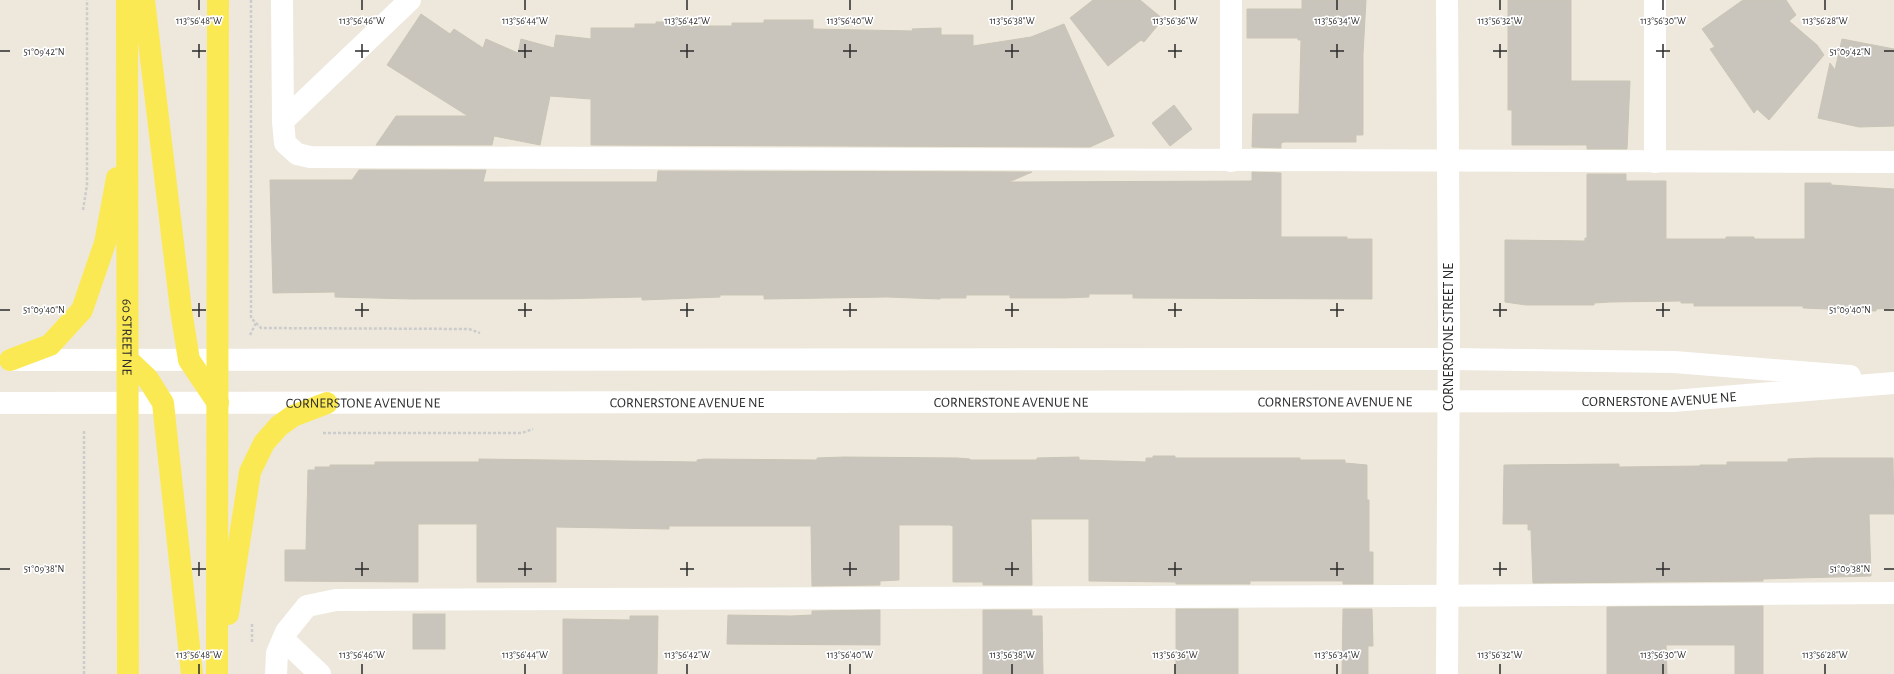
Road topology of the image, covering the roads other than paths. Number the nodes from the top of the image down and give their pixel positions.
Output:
1 (127, 0) edge
2 (144, 0) edge
3 (218, 0) edge
4 (282, 0) edge
5 (410, 0) edge
6 (1231, 0) edge
7 (1447, 0) edge
8 (1655, 0) edge
9 (283, 121) junction
10 (126, 126) junction
11 (1231, 161) junction
12 (1448, 161) junction
13 (1655, 162) junction
14 (1894, 162) edge
15 (1449, 359) junction
16 (5, 360) edge
17 (128, 360) junction
18 (189, 360) junction
19 (218, 361) junction
20 (1894, 380) edge
21 (1894, 383) edge
22 (0, 403) edge
23 (128, 403) junction
24 (163, 403) junction
25 (218, 403) junction
26 (327, 403) junction
27 (1448, 403) junction
28 (1894, 593) edge
29 (1447, 596) junction
30 (283, 639) junction
31 (128, 674) edge
32 (192, 674) edge
33 (218, 674) edge
34 (276, 674) edge
35 (320, 674) edge
36 (1447, 674) edge

1 - 10 main road, 60 STREET NE
2 - 18 main road
3 - 19 main road
4 - 9 street
5 - 9 street
6 - 11 street
7 - 12 street, CORNERSTONE STREET NE
8 - 13 street
9 - 11 street
10 - 16 main road
10 - 17 main road, 60 STREET NE
11 - 12 street
12 - 13 street
12 - 15 street, CORNERSTONE STREET NE
13 - 14 street
15 - 19 street
15 - 20 street
15 - 27 street, CORNERSTONE STREET NE
16 - 17 street
17 - 18 street
17 - 23 main road, 60 STREET NE
17 - 24 main road
18 - 19 street
18 - 25 main road
19 - 25 main road
21 - 27 street, CORNERSTONE AVENUE NE
22 - 23 street, CORNERSTONE AVENUE NE
23 - 24 street, CORNERSTONE AVENUE NE
23 - 31 main road, 60 STREET NE
24 - 25 street, CORNERSTONE AVENUE NE
24 - 32 main road
25 - 26 street, CORNERSTONE AVENUE NE
25 - 33 main road
26 - 27 street, CORNERSTONE AVENUE NE
26 - 33 main road
27 - 29 street, CORNERSTONE STREET NE
28 - 29 street
29 - 30 street
29 - 36 street, CORNERSTONE STREET NE
30 - 34 street
30 - 35 street

